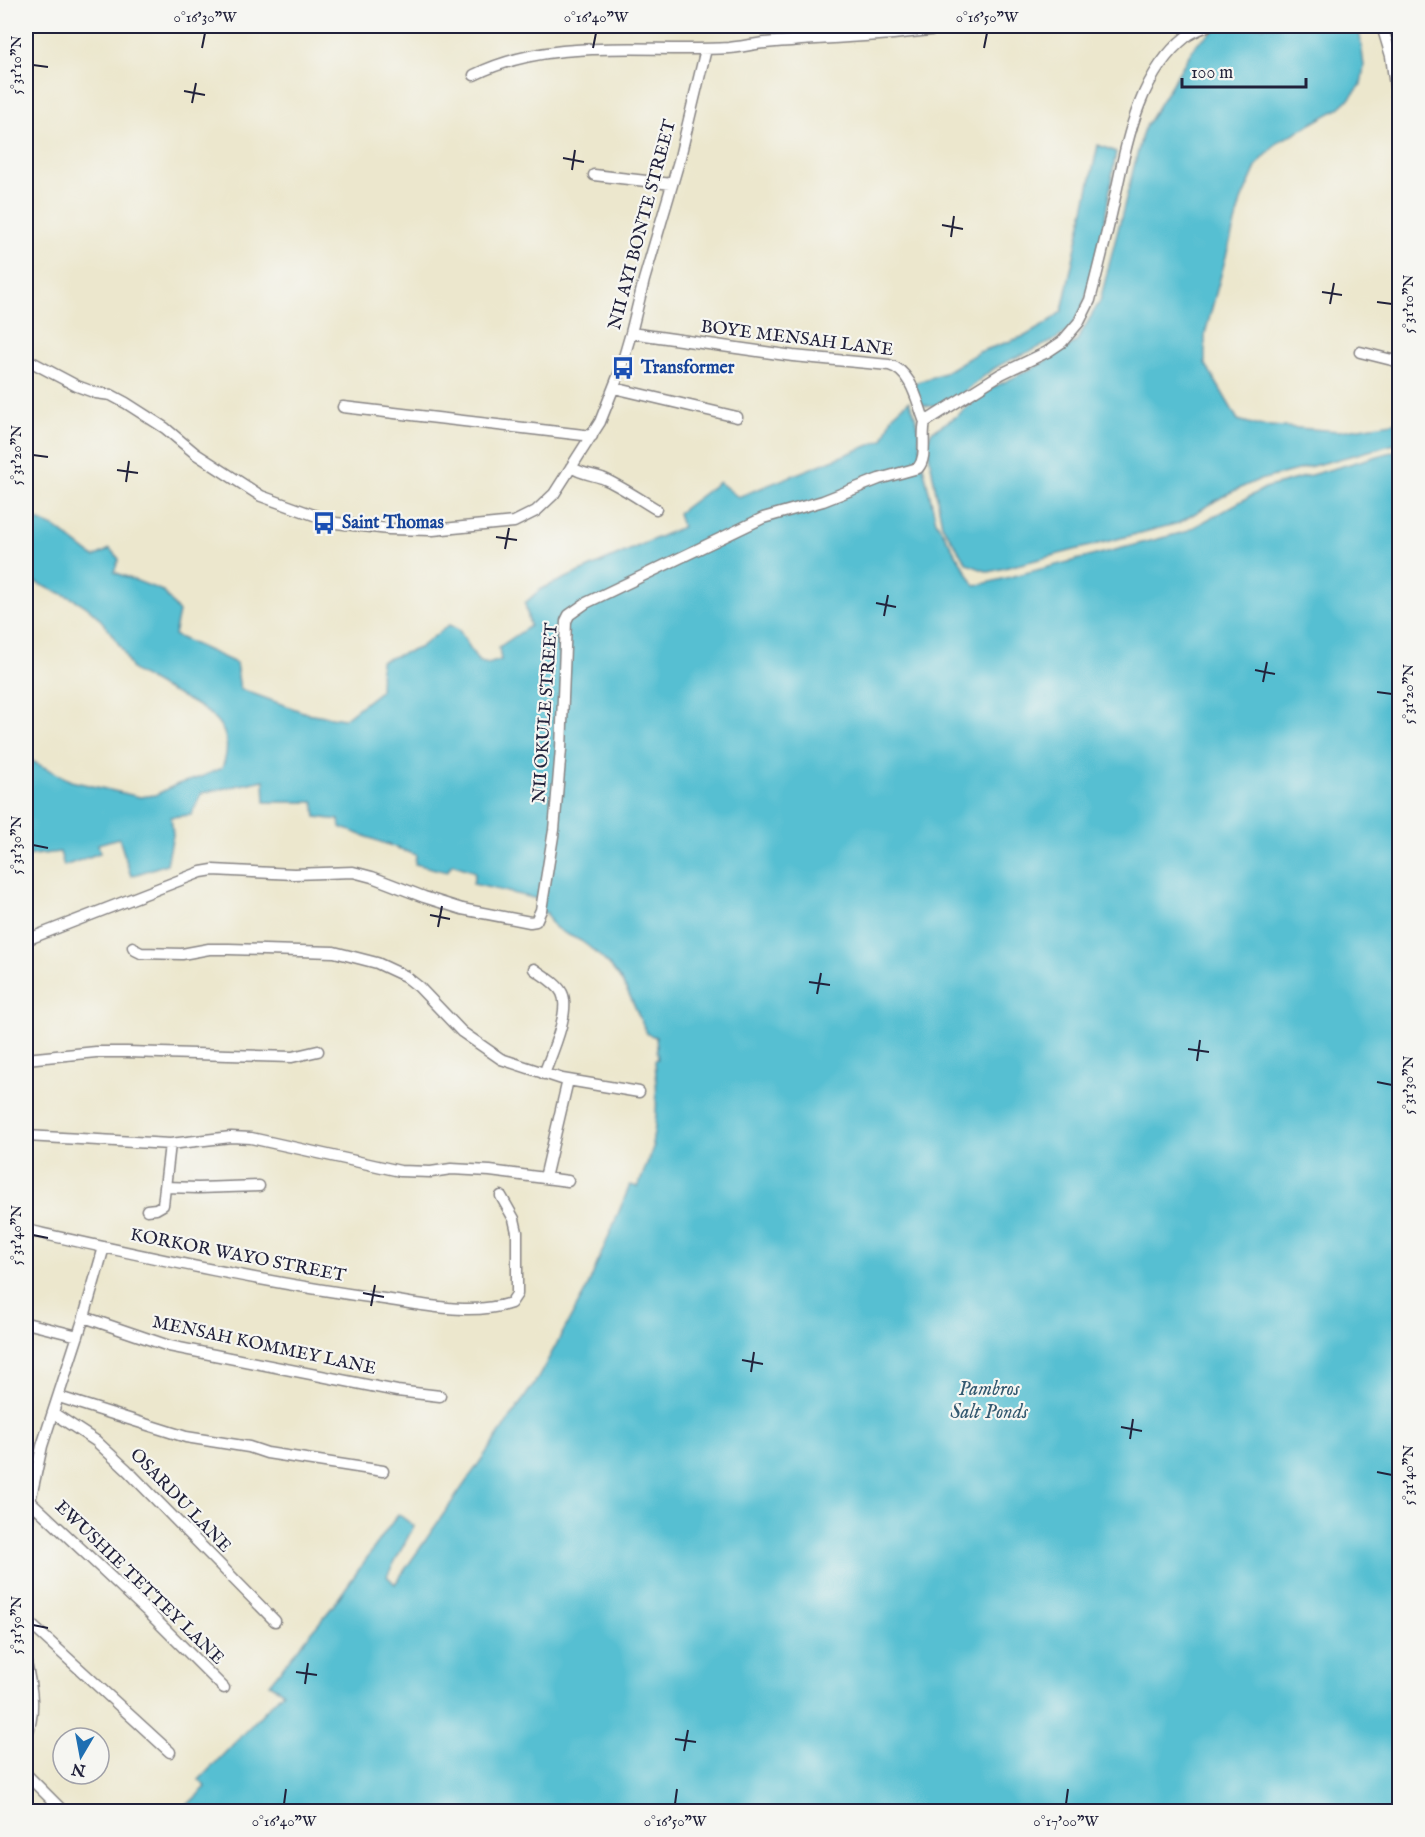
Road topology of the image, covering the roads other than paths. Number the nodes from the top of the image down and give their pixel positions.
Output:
1 (974, 26) edge
2 (1207, 26) edge
3 (1382, 26) edge
4 (706, 49) junction
5 (1395, 56) edge
6 (474, 75) dead end
7 (1400, 123) edge
8 (594, 175) dead end
9 (672, 184) junction
10 (631, 333) junction
11 (1359, 352) dead end
12 (26, 359) edge
13 (1400, 362) edge
14 (614, 388) junction
15 (343, 406) dead end
16 (736, 417) dead end
17 (925, 422) junction
18 (592, 436) junction
19 (571, 467) junction
20 (656, 509) dead end
21 (26, 940) edge
22 (133, 947) dead end
23 (534, 969) dead end
24 (318, 1051) dead end
25 (26, 1059) edge
26 (544, 1074) junction
27 (568, 1080) junction
28 (639, 1092) dead end
29 (26, 1136) edge
30 (170, 1144) junction
31 (545, 1178) junction
32 (568, 1181) dead end
33 (259, 1186) dead end
34 (165, 1187) junction
35 (501, 1196) dead end
36 (147, 1210) dead end
37 (26, 1230) edge
38 (104, 1247) junction
39 (84, 1317) junction
40 (26, 1323) edge
41 (78, 1336) junction
42 (440, 1396) dead end
43 (59, 1397) junction
44 (53, 1413) junction
45 (383, 1471) dead end
46 (30, 1501) junction
47 (26, 1537) edge
48 (26, 1620) edge
49 (275, 1621) dead end
50 (26, 1663) edge
51 (224, 1688) dead end
52 (26, 1737) edge
53 (170, 1752) dead end
54 (26, 1774) edge
55 (64, 1812) edge

1 - 4 street
2 - 17 street
3 - 5 street
4 - 6 street
4 - 9 street, NII AYI BONTE STREET
5 - 7 street
8 - 9 street
9 - 10 street, NII AYI BONTE STREET
10 - 14 street, NII AYI BONTE STREET
10 - 17 street, BOYE MENSAH LANE
11 - 13 street
12 - 19 street, NII AYI BONTE STREET
14 - 16 street
14 - 18 street, NII AYI BONTE STREET
15 - 18 street
17 - 21 street, NII OKULE STREET
18 - 19 street, NII AYI BONTE STREET
19 - 20 street
22 - 26 street
23 - 26 street
24 - 25 street
26 - 27 street
27 - 28 street
27 - 31 street
29 - 30 street
30 - 31 street
30 - 34 street
31 - 32 street
33 - 34 street
34 - 36 street
35 - 38 street, KORKOR WAYO STREET
37 - 38 street, KORKOR WAYO STREET
38 - 39 street
39 - 41 street
39 - 42 street, MENSAH KOMMEY LANE
40 - 41 street
41 - 43 street
43 - 44 street
43 - 45 street
44 - 46 street
44 - 49 street, OSARDU LANE
46 - 47 street
46 - 51 street, EWUSHIE TETTEY LANE
48 - 53 street
50 - 52 street
54 - 55 street

